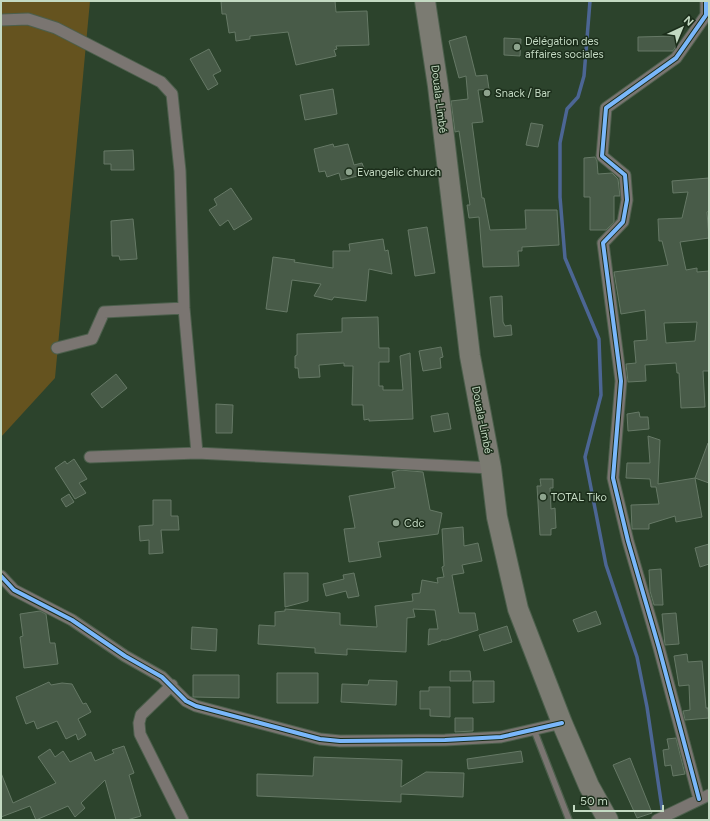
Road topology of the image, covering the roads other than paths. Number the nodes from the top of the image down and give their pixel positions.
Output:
1 (425, 1) edge
2 (706, 1) edge
3 (1, 20) edge
4 (184, 308) junction
5 (57, 348) dead end
6 (197, 453) junction
7 (90, 457) dead end
8 (491, 468) junction
9 (1, 576) edge
10 (172, 685) junction
11 (562, 723) junction
12 (534, 730) junction
13 (704, 797) edge
14 (604, 817) edge
15 (183, 820) edge
16 (569, 820) edge
17 (657, 820) edge

1 - 8 highway, Douala-Limbé
2 - 13 street
3 - 4 street
4 - 5 street
4 - 6 street
6 - 7 street
6 - 8 street
8 - 11 highway, Douala-Limbé
9 - 10 street
10 - 12 street
10 - 15 street
11 - 12 street
11 - 14 highway, Douala-Limbé
12 - 16 lane
13 - 17 street

